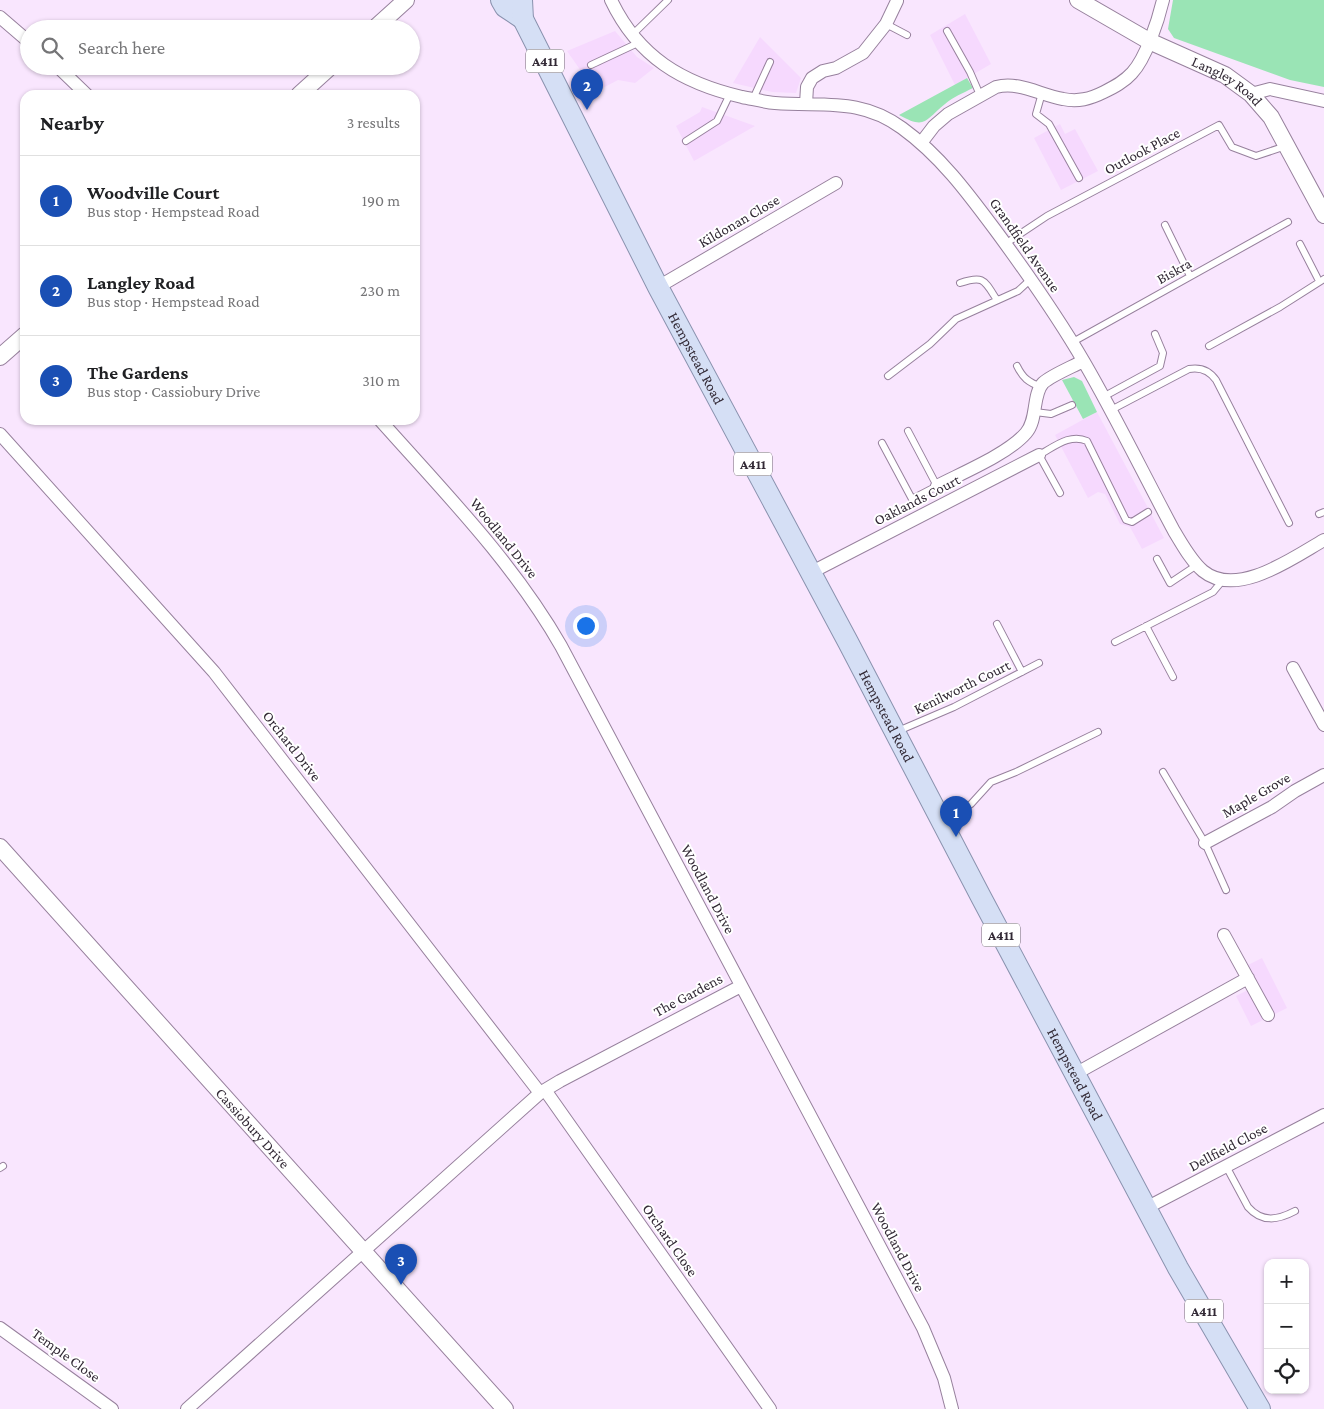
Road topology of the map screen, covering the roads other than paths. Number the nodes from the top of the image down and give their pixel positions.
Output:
1 (406, 0) edge
2 (501, 0) edge
3 (611, 0) edge
4 (668, 0) edge
5 (1078, 0) edge
6 (1164, 0) edge
7 (897, 1) edge
8 (523, 9) edge
9 (0, 17) edge
10 (384, 20) edge
11 (886, 24) junction
12 (948, 30) dead end
13 (20, 34) edge
14 (907, 35) dead end
15 (635, 39) junction
16 (1149, 41) junction
17 (770, 62) dead end
18 (591, 65) dead end
19 (66, 75) edge
20 (321, 75) edge
21 (82, 90) edge
22 (305, 90) edge
23 (1042, 93) junction
24 (730, 94) junction
25 (1251, 94) junction
26 (980, 95) junction
27 (753, 99) junction
28 (1324, 101) edge
29 (806, 104) junction
30 (686, 141) dead end
31 (921, 143) junction
32 (1288, 146) junction
33 (1079, 178) dead end
34 (836, 183) dead end
35 (1324, 215) edge
36 (1288, 222) dead end
37 (1165, 225) dead end
38 (1005, 244) junction
39 (1300, 244) dead end
40 (1190, 276) junction
41 (1031, 279) junction
42 (1322, 280) edge
43 (960, 284) dead end
44 (658, 287) junction
45 (997, 300) junction
46 (1155, 334) dead end
47 (20, 340) edge
48 (1071, 343) junction
49 (1209, 346) dead end
50 (0, 357) edge
51 (1083, 361) junction
52 (1017, 366) dead end
53 (888, 376) dead end
54 (1041, 387) junction
55 (1103, 397) junction
56 (1072, 405) dead end
57 (1111, 410) junction
58 (1035, 412) junction
59 (384, 425) edge
60 (908, 432) dead end
61 (0, 434) edge
62 (882, 443) dead end
63 (1039, 455) junction
64 (937, 486) junction
65 (1060, 493) dead end
66 (1148, 512) dead end
67 (1289, 523) dead end
68 (1324, 540) edge
69 (1157, 560) dead end
70 (1197, 565) junction
71 (810, 573) junction
72 (1223, 580) junction
73 (997, 624) dead end
74 (1146, 626) junction
75 (1115, 642) dead end
76 (1039, 663) dead end
77 (1293, 668) dead end
78 (1022, 672) junction
79 (1173, 677) dead end
80 (1324, 725) edge
81 (894, 732) junction
82 (1098, 732) dead end
83 (1163, 772) dead end
84 (1324, 775) edge
85 (942, 822) junction
86 (1205, 843) junction
87 (0, 846) edge
88 (1226, 890) dead end
89 (1224, 935) dead end
90 (1248, 978) junction
91 (741, 986) junction
92 (1268, 1015) dead end
93 (1075, 1074) junction
94 (542, 1091) junction
95 (1324, 1115) edge
96 (1226, 1166) junction
97 (1146, 1208) junction
98 (1295, 1212) dead end
99 (363, 1251) junction
100 (0, 1328) edge
101 (112, 1409) edge
102 (187, 1409) edge
103 (505, 1409) edge
104 (770, 1409) edge
105 (952, 1409) edge
106 (1260, 1409) edge

1 - 10 street
2 - 8 main road, Hempstead Road / A411
3 - 15 street, Grandfield Avenue
4 - 15 lane
5 - 16 street, Langley Road
6 - 16 street
7 - 11 street
8 - 44 main road, Hempstead Road / A411
9 - 13 street
11 - 14 lane
11 - 29 street
12 - 26 lane
15 - 18 lane
15 - 24 street, Grandfield Avenue
16 - 23 street
16 - 25 street, Langley Road
17 - 27 lane
19 - 21 street
20 - 22 street
23 - 26 street
23 - 33 lane
24 - 27 street, Grandfield Avenue
24 - 30 lane
25 - 28 street
25 - 32 street, Langley Road
26 - 31 street
27 - 29 street, Grandfield Avenue
29 - 31 street, Grandfield Avenue
31 - 38 street, Grandfield Avenue
32 - 35 street, Langley Road
32 - 38 lane, Outlook Place
34 - 44 street, Kildonan Close
36 - 40 lane, Biskra
37 - 40 lane
38 - 41 street, Grandfield Avenue
39 - 42 lane
40 - 48 lane, Biskra
41 - 45 lane
41 - 48 street, Grandfield Avenue
42 - 49 lane
43 - 45 lane
44 - 71 main road, Hempstead Road / A411
45 - 53 lane
46 - 55 lane
47 - 50 street
48 - 51 street, Grandfield Avenue
51 - 54 street
51 - 55 street, Grandfield Avenue
52 - 54 lane
54 - 58 street
55 - 57 street, Grandfield Avenue
56 - 58 lane
57 - 67 lane
57 - 70 street, Grandfield Avenue
58 - 64 street
59 - 91 street, Woodland Drive
60 - 64 lane
61 - 94 street, Orchard Drive
62 - 64 lane
63 - 65 lane
63 - 66 lane
63 - 71 street, Oaklands Court
68 - 72 street
69 - 70 lane
70 - 72 street, Grandfield Avenue
71 - 81 main road, Hempstead Road / A411
72 - 74 lane
73 - 78 lane
74 - 75 lane
74 - 79 lane
76 - 78 lane, Kenilworth Court
77 - 80 street
78 - 81 lane, Kenilworth Court
81 - 85 main road, Hempstead Road / A411
82 - 85 lane
83 - 86 lane
84 - 86 street, Maple Grove
85 - 93 main road, Hempstead Road / A411
86 - 88 lane
87 - 99 street, Cassiobury Drive
89 - 90 street
90 - 92 street
90 - 93 street
91 - 94 street, The Gardens
91 - 105 street, Woodland Drive
93 - 97 main road, Hempstead Road / A411
94 - 99 street, The Gardens
94 - 104 street, Orchard Close
95 - 96 street, Dellfield Close
96 - 97 street, Dellfield Close
96 - 98 lane
97 - 106 main road, Hempstead Road / A411
99 - 102 street, The Gardens
99 - 103 street, Cassiobury Drive
100 - 101 street, Temple Close

